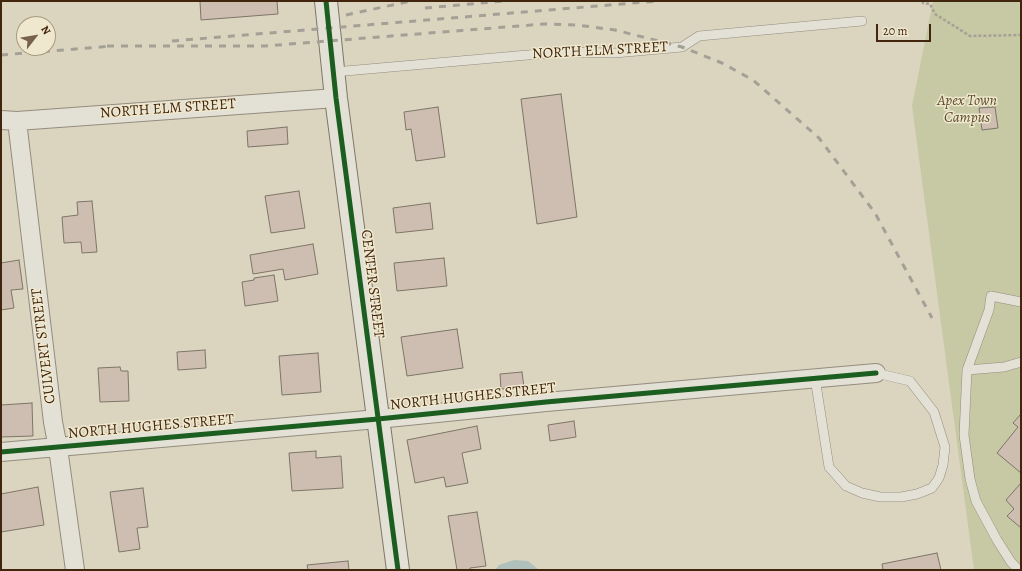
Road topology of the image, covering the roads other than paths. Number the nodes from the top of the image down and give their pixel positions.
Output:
1 (326, 1) edge
2 (862, 21) dead end
3 (334, 72) junction
4 (336, 98) junction
5 (9, 120) edge
6 (1021, 302) edge
7 (1021, 362) edge
8 (967, 370) junction
9 (876, 374) joint
10 (815, 378) junction
11 (378, 419) junction
12 (58, 448) junction
13 (1, 452) edge
14 (75, 570) edge
15 (398, 570) edge
16 (1019, 570) edge

1 - 3 main road, CENTER STREET
2 - 3 lane, NORTH ELM STREET
3 - 4 main road, CENTER STREET
4 - 5 street, NORTH ELM STREET
4 - 11 main road, CENTER STREET
5 - 12 street, CULVERT STREET
6 - 8 lane
7 - 8 lane
8 - 16 lane
9 - 10 street, NORTH HUGHES STREET
9 - 10 lane
10 - 11 street, NORTH HUGHES STREET
11 - 12 street, NORTH HUGHES STREET
11 - 15 main road, CENTER STREET
12 - 13 street, NORTH HUGHES STREET
12 - 14 street, CULVERT STREET

